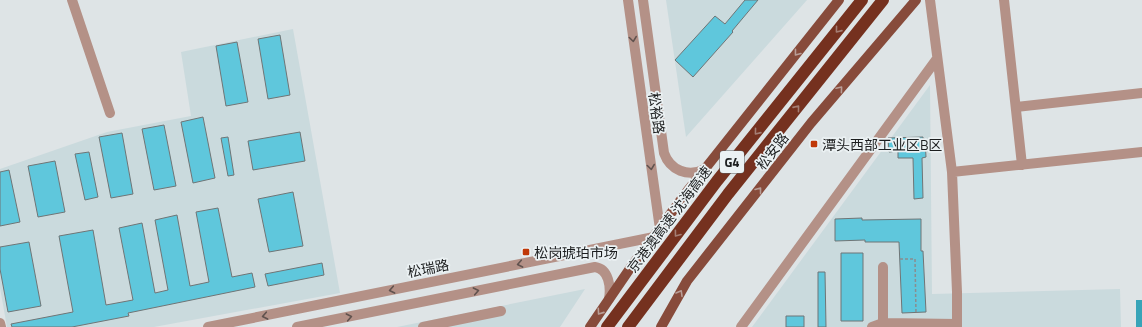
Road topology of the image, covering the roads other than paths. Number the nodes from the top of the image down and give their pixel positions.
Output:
1 (72, 0) edge
2 (628, 0) edge
3 (643, 0) edge
4 (838, 0) edge
5 (862, 0) edge
6 (883, 0) edge
7 (916, 0) edge
8 (930, 0) edge
9 (1004, 0) edge
10 (936, 60) junction
11 (1142, 93) edge
12 (1016, 107) junction
13 (110, 113) dead end
14 (1142, 152) edge
15 (1022, 165) junction
16 (705, 169) junction
17 (952, 172) junction
18 (657, 233) junction
19 (883, 267) dead end
20 (609, 299) junction
21 (501, 311) dead end
22 (0, 323) edge
23 (883, 323) junction
24 (957, 325) edge
25 (1, 327) edge
26 (208, 327) edge
27 (297, 327) edge
28 (423, 327) edge
29 (590, 327) edge
30 (607, 327) edge
31 (628, 327) edge
32 (661, 327) edge
33 (742, 327) edge
34 (872, 327) edge

1 - 13 street
2 -> 18 street, 松裕路
3 - 16 street, 松裕路
4 -> 16 main road
5 -> 30 highway, 京港澳高速 沈海高速 / G4
31 -> 6 highway, G4
32 -> 7 main road, 松安路
8 - 10 street
9 - 12 street
10 - 17 street
10 - 33 street
11 - 12 street
12 - 15 street
14 - 15 street
15 - 17 street
16 - 18 main road
17 - 24 street
18 - 20 main road
18 -> 26 street, 松瑞路
19 - 23 street
27 -> 20 street
20 -> 29 main road
21 - 28 street
22 - 25 street
23 - 24 street
23 - 34 street

